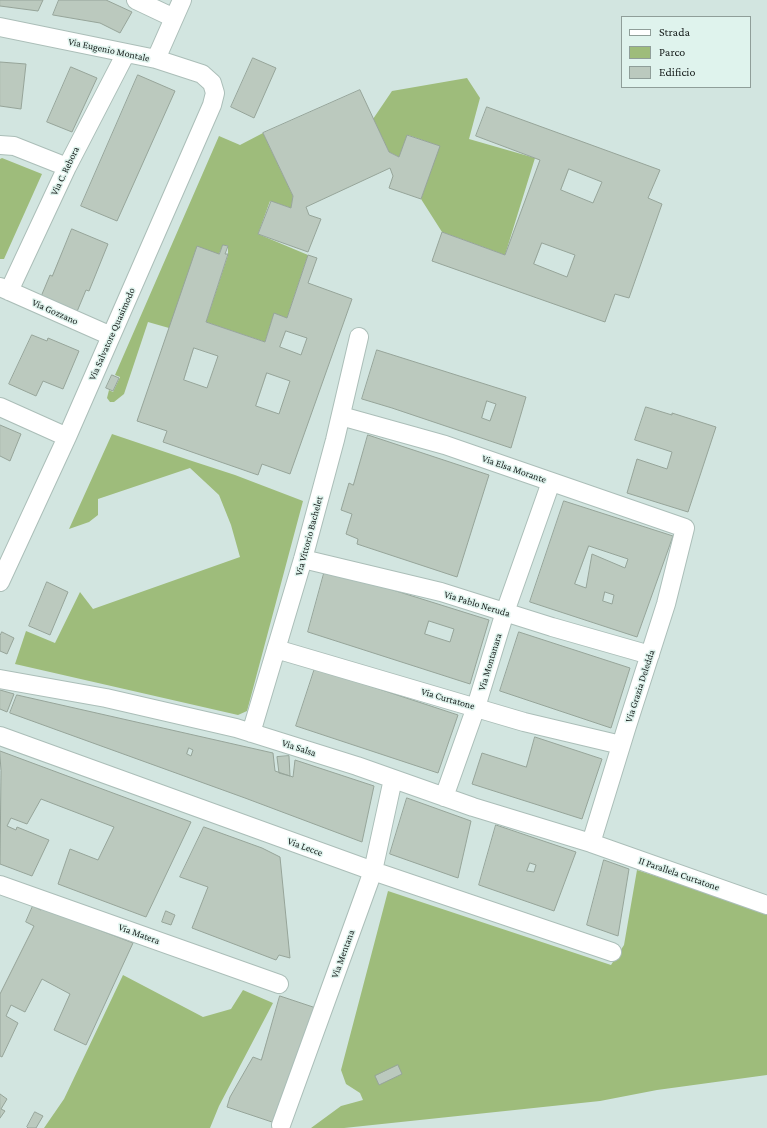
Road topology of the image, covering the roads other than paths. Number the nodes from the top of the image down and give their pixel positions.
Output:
1 (136, 0) edge
2 (182, 0) edge
3 (174, 18) junction
4 (0, 27) edge
5 (126, 53) junction
6 (156, 59) junction
7 (212, 83) joint
8 (0, 145) edge
9 (67, 167) junction
10 (4, 289) edge
11 (111, 336) junction
12 (359, 337) dead end
13 (0, 407) edge
14 (341, 416) junction
15 (67, 437) junction
16 (551, 482) junction
17 (685, 528) joint
18 (303, 559) junction
19 (0, 582) edge
20 (505, 612) junction
21 (276, 648) junction
22 (650, 655) junction
23 (0, 679) edge
24 (476, 707) junction
25 (251, 732) junction
26 (0, 736) edge
27 (621, 745) junction
28 (393, 779) junction
29 (444, 797) junction
30 (592, 843) junction
31 (374, 872) junction
32 (2, 890) edge
33 (767, 905) edge
34 (612, 952) dead end
35 (279, 984) dead end
36 (281, 1125) dead end

1 - 3 street
2 - 3 street
3 - 6 street
4 - 5 street, Via Eugenio Montale
5 - 6 street, Via Eugenio Montale
5 - 9 street, Via C. Rebora
6 - 7 street, Via Eugenio Montale
7 - 11 street, Via Salvatore Quasimodo
8 - 9 street
9 - 10 street, Via C. Rebora
10 - 11 street, Via Gozzano
11 - 15 street, Via Salvatore Quasimodo
12 - 14 street, Via Vittorio Bachelet
13 - 15 street
14 - 16 street, Via Elsa Morante
14 - 18 street, Via Vittorio Bachelet
15 - 19 street, Via Salvatore Quasimodo
16 - 17 street, Via Elsa Morante
16 - 20 street, Via Montanara
17 - 22 street, Via Grazia Deledda
18 - 20 street, Via Pablo Neruda
18 - 21 street, Via Vittorio Bachelet
20 - 22 street, Via Pablo Neruda
20 - 24 street, Via Montanara
21 - 24 street, Via Curtatone
21 - 25 street, Via Vittorio Bachelet
22 - 27 street, Via Grazia Deledda
23 - 25 street, Via Salsa
24 - 27 street, Via Curtatone
24 - 29 street, Via Montanara
25 - 28 street, Via Salsa
26 - 31 street, Via Lecce
27 - 30 street, Via Grazia Deledda
28 - 29 street, Via Salsa
28 - 31 street, Via Mentana
29 - 30 street, Via Salsa
30 - 33 street, II Parallela Curtatone
31 - 34 street, Via Lecce
31 - 36 street, Via Mentana
32 - 35 street, Via Matera

